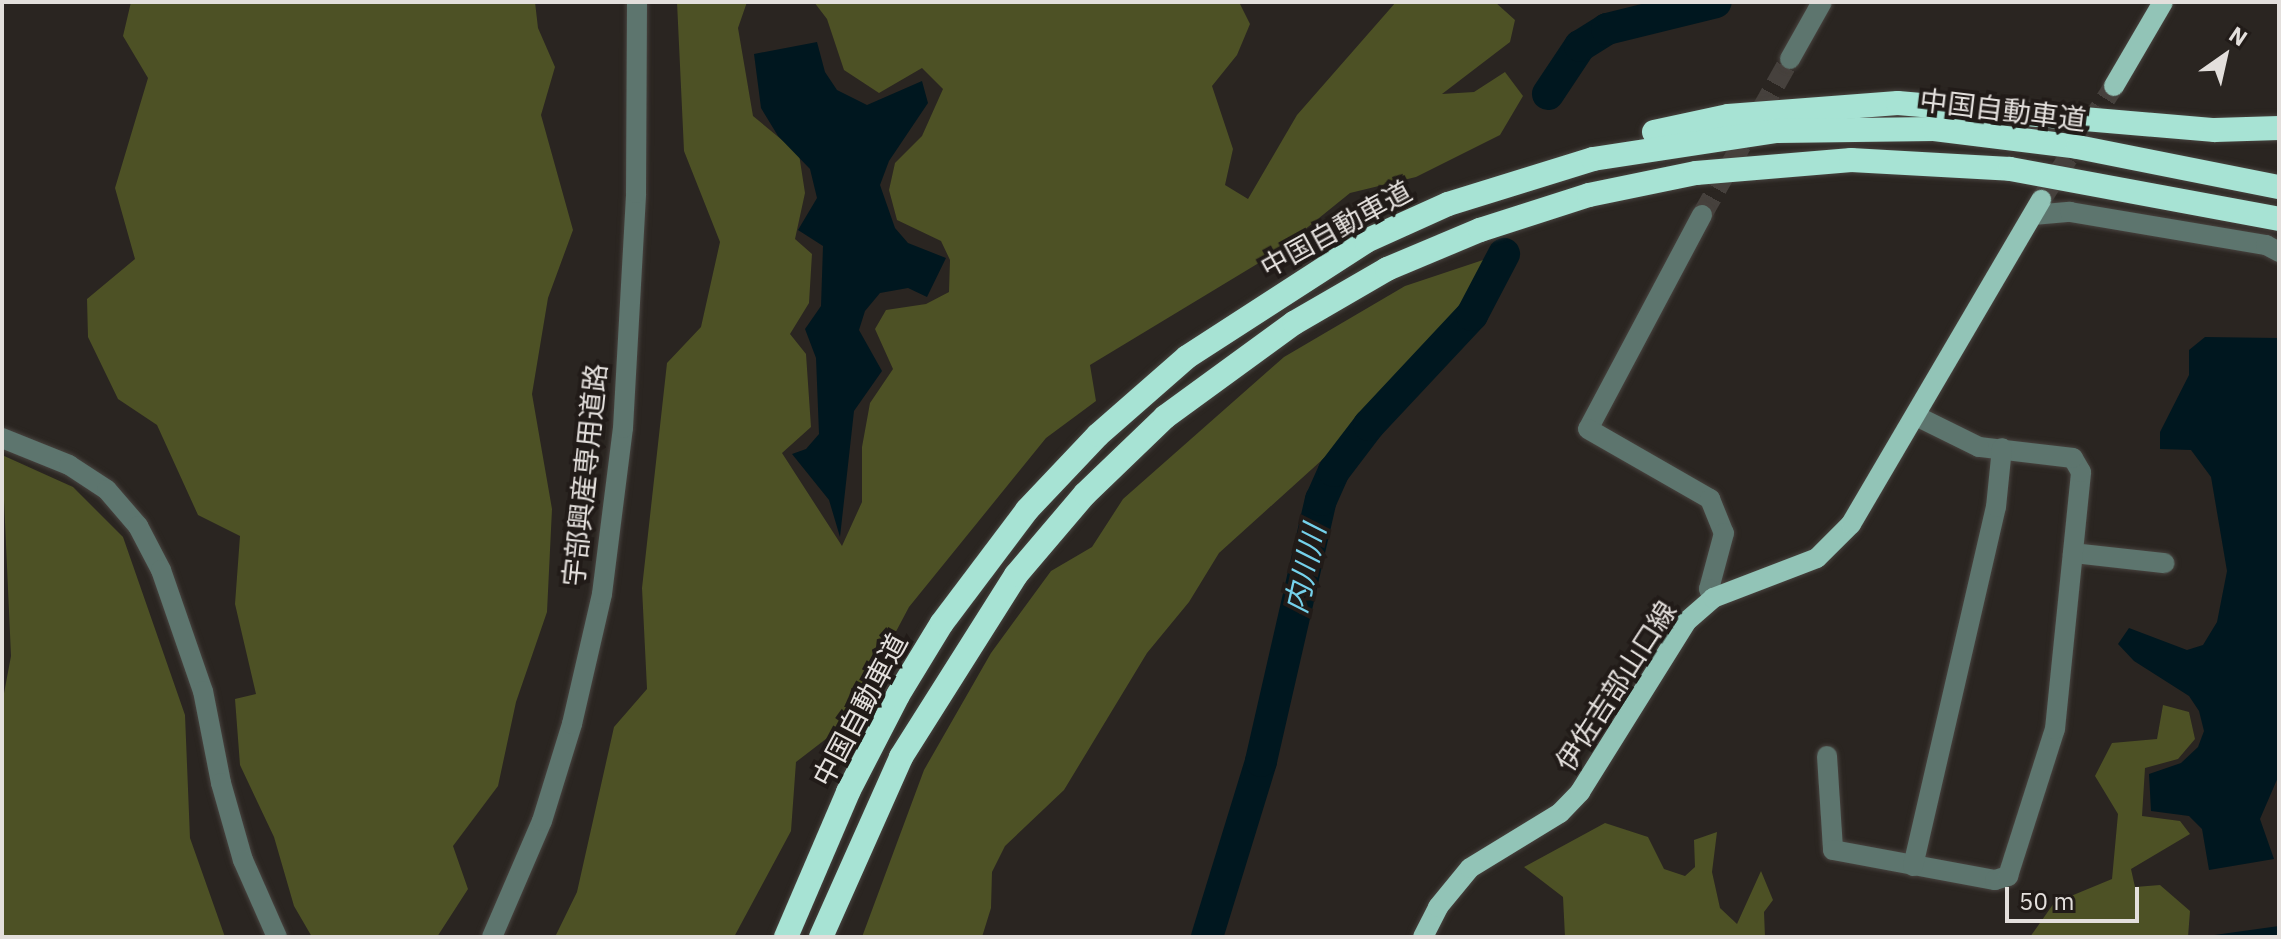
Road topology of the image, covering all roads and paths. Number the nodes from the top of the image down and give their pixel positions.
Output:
1 (637, 2) edge
2 (1822, 2) edge
3 (2163, 2) edge
4 (1790, 59) tunnel mouth
5 (2114, 86) tunnel mouth
6 (2279, 128) edge
7 (2279, 187) edge
8 (1448, 204) junction
9 (2037, 207) joint
10 (1702, 215) tunnel mouth
11 (2279, 219) edge
12 (2279, 252) edge
13 (1916, 416) junction
14 (2, 438) edge
15 (2002, 448) junction
16 (2073, 553) junction
17 (2164, 563) dead end
18 (1713, 598) junction
19 (1827, 756) dead end
20 (1913, 866) junction
21 (277, 937) edge
22 (492, 937) edge
23 (786, 937) edge
24 (821, 937) edge
25 (1423, 937) edge

1 - 22 street, 宇部興産専用道路
2 - 4 street
3 - 5 main road
6 - 8 highway
7 - 8 highway, 中国自動車道
8 - 23 highway, 中国自動車道
9 - 12 street
9 - 13 main road, 伊佐吉部山口線
10 - 18 street
11 - 24 highway, 中国自動車道
13 - 15 street
13 - 18 main road, 伊佐吉部山口線
14 - 21 street
15 - 16 street
15 - 20 street
16 - 17 street
16 - 20 street
18 - 25 main road, 伊佐吉部山口線
19 - 20 street

